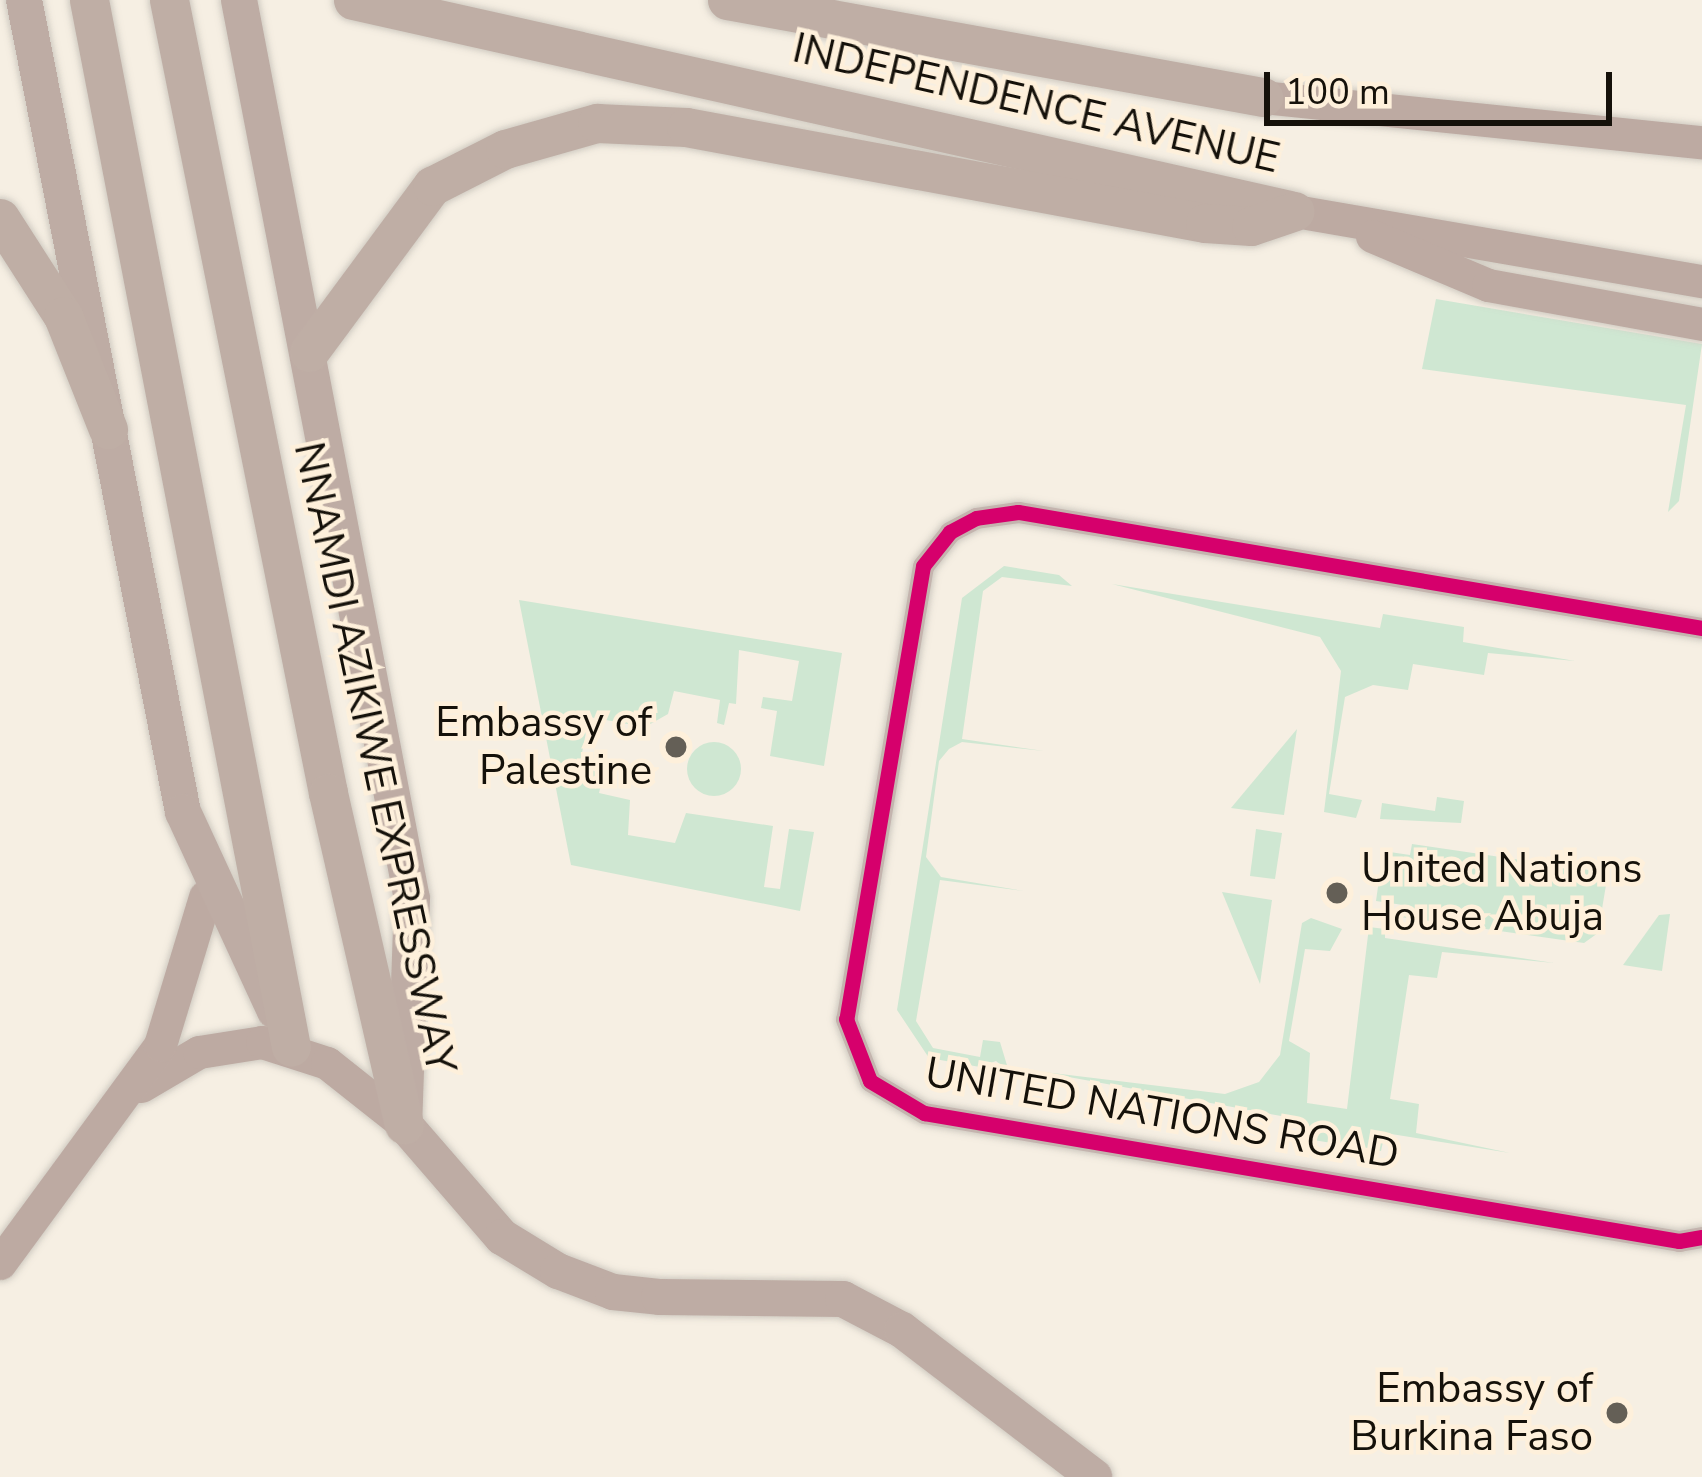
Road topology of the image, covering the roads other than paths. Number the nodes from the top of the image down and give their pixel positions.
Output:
1 (24, 0) edge
2 (89, 0) edge
3 (170, 0) edge
4 (239, 0) edge
5 (353, 0) edge
6 (727, 0) edge
7 (854, 0) edge
8 (1263, 97) junction
9 (1702, 142) edge
10 (1295, 211) junction
11 (0, 218) edge
12 (1349, 224) junction
13 (1702, 280) edge
14 (1702, 324) edge
15 (309, 352) junction
16 (108, 429) junction
17 (1702, 628) edge
18 (183, 812) junction
19 (205, 897) joint
20 (291, 1047) junction
21 (134, 1090) junction
22 (404, 1124) junction
23 (1702, 1238) edge
24 (0, 1263) edge
25 (1094, 1477) edge

1 - 16 highway
2 - 20 highway
3 - 22 highway, NNAMDI AZIKIWE EXPRESSWAY
4 - 15 highway, NNAMDI AZIKIWE EXPRESSWAY
5 - 10 highway, INDEPENDENCE AVENUE
6 - 8 highway, INDEPENDENCE AVENUE
7 - 8 highway
8 - 9 main road, INDEPENDENCE AVENUE
10 - 12 main road, INDEPENDENCE AVENUE
10 - 15 highway
11 - 16 highway
12 - 13 main road, INDEPENDENCE AVENUE
12 - 14 main road
15 - 22 highway, NNAMDI AZIKIWE EXPRESSWAY
16 - 18 highway
17 - 23 street, UNITED NATIONS ROAD
18 - 19 highway
18 - 20 highway
19 - 21 main road
20 - 21 main road
20 - 22 main road
21 - 24 main road
22 - 25 highway

